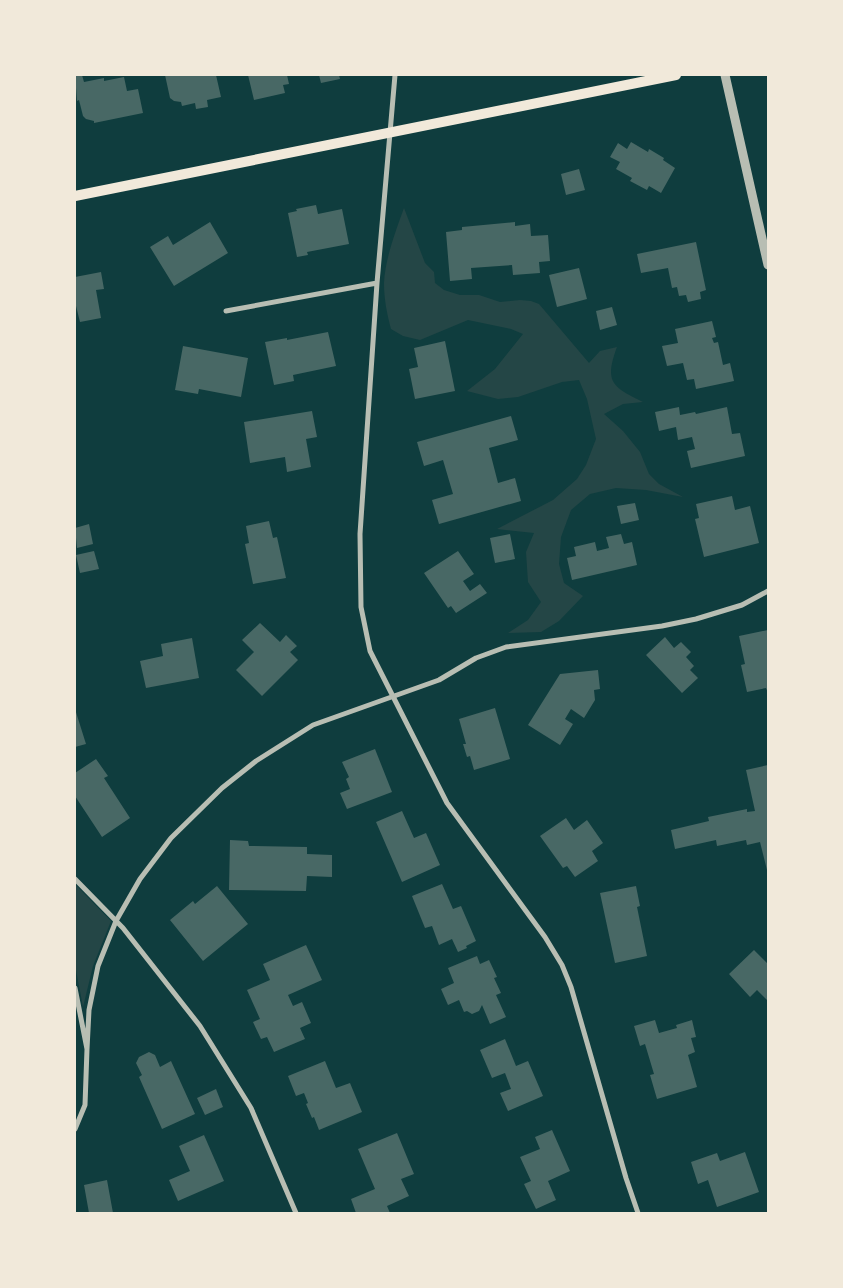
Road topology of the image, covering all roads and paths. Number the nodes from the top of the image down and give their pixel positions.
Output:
1 (395, 75) edge
2 (676, 75) edge
3 (725, 75) edge
4 (391, 134) junction
5 (75, 196) edge
6 (768, 265) edge
7 (377, 282) junction
8 (226, 311) dead end
9 (768, 592) edge
10 (392, 696) junction
11 (75, 879) edge
12 (116, 921) junction
13 (75, 988) edge
14 (87, 1050) junction
15 (75, 1129) edge
16 (296, 1213) edge
17 (638, 1213) edge

1 - 4 street
2 - 4 main road
3 - 6 street
4 - 5 main road
4 - 7 street
7 - 8 street
7 - 10 street
9 - 10 street
10 - 12 street
10 - 17 street
11 - 12 street
12 - 14 street
12 - 16 street
13 - 14 street
14 - 15 street

